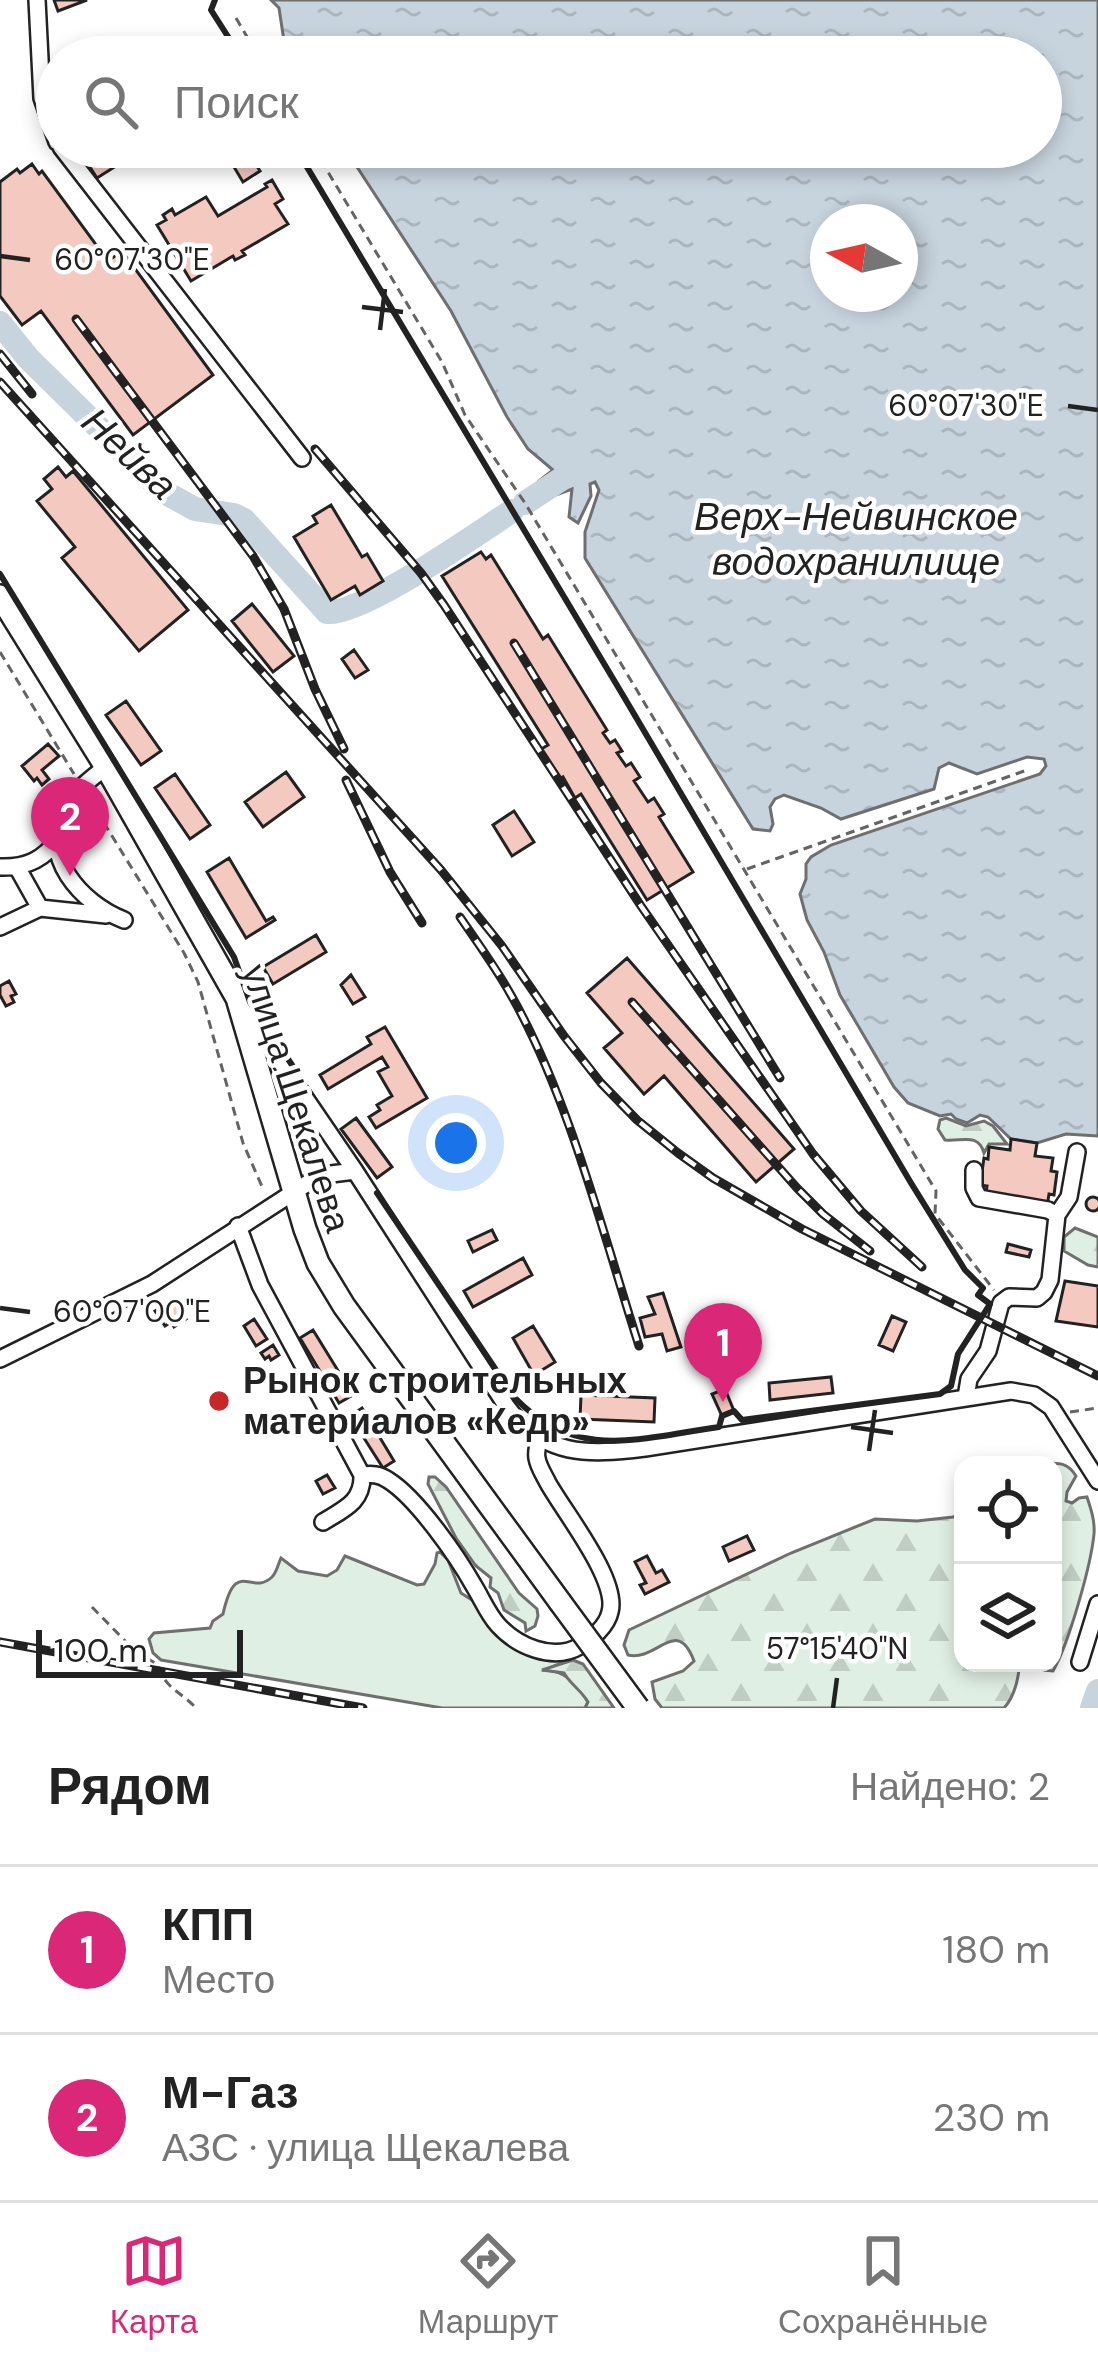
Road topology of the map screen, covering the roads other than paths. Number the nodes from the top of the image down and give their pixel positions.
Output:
1 (37, 0) edge
2 (39, 36) edge
3 (78, 168) edge
4 (302, 458) dead end
5 (0, 596) edge
6 (106, 767) junction
7 (58, 839) junction
8 (8, 867) edge
9 (40, 908) junction
10 (0, 927) edge
11 (238, 998) junction
12 (1077, 1153) dead end
13 (974, 1170) dead end
14 (355, 1171) junction
15 (293, 1193) junction
16 (1057, 1215) junction
17 (238, 1226) junction
18 (0, 1359) edge
19 (966, 1397) junction
20 (539, 1440) junction
21 (362, 1475) junction
22 (1098, 1480) edge
23 (323, 1522) dead end
24 (1098, 1604) edge
25 (1080, 1662) dead end
26 (638, 1708) edge

1 - 2 street
3 - 4 street
5 - 6 main road, улица Щекалева
6 - 7 street
6 - 11 main road, улица Щекалева
7 - 8 street
7 - 9 street
8 - 9 street
9 - 10 street
11 - 14 street
11 - 15 main road, улица Щекалева
12 - 16 street
13 - 16 street
14 - 15 street
14 - 20 street
15 - 17 street
15 - 26 main road, улица Щекалева, bridge
16 - 19 street
17 - 18 street
17 - 21 street
19 - 20 street
19 - 22 street
20 - 21 street
21 - 23 street
24 - 25 street

